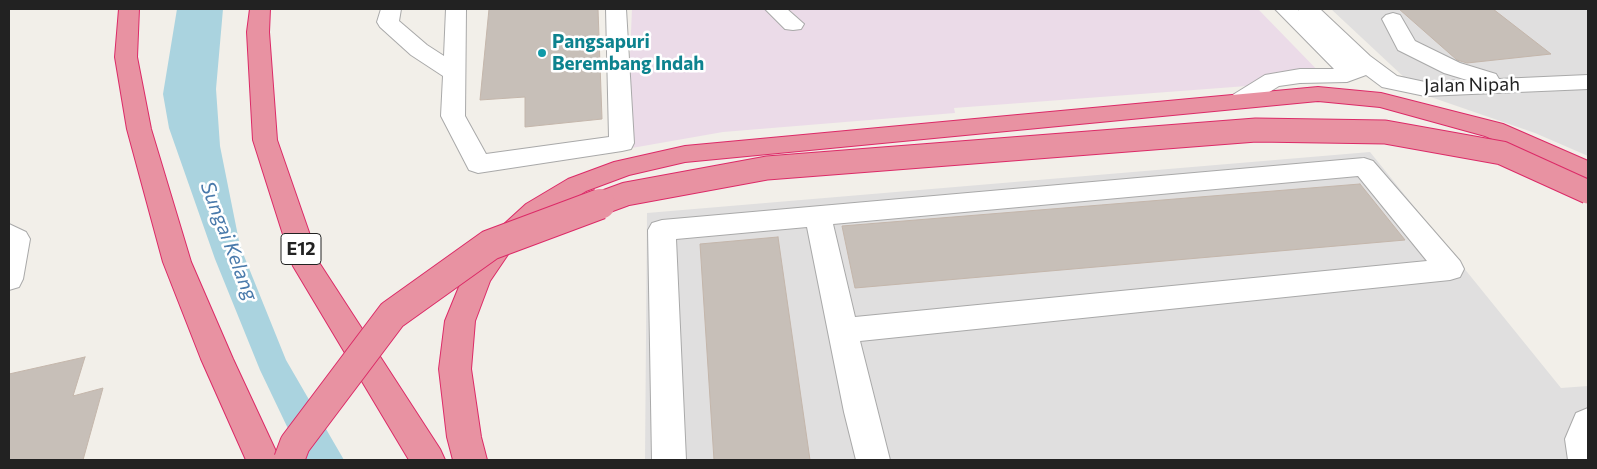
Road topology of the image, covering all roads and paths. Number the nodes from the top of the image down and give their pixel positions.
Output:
1 (129, 9) edge
2 (260, 9) edge
3 (392, 9) edge
4 (456, 9) edge
5 (616, 9) edge
6 (775, 9) edge
7 (1285, 9) edge
8 (1308, 9) edge
9 (1387, 14) edge
10 (793, 24) dead end
11 (1354, 65) junction
12 (1588, 65) edge
13 (454, 73) junction
14 (1579, 82) edge
15 (1588, 100) edge
16 (1239, 101) junction
17 (1588, 170) edge
18 (1588, 192) edge
19 (818, 216) junction
20 (9, 234) edge
21 (9, 279) edge
22 (842, 331) junction
23 (1588, 423) edge
24 (263, 460) edge
25 (289, 460) edge
26 (428, 460) edge
27 (470, 460) edge
28 (669, 460) edge
29 (873, 460) edge
30 (1587, 460) edge

1 - 24 highway
2 - 26 highway, E12
3 - 13 street
4 - 13 street
5 - 13 street
6 - 10 street
7 - 11 street, Jalan Nipah
8 - 11 street
9 - 12 street
11 - 14 street, Jalan Nipah
11 - 16 street
14 - 15 street
16 - 17 highway
16 - 27 highway, bridge
18 - 25 highway, bridge
19 - 22 street
19 - 22 street
19 - 28 street
20 - 21 street
22 - 29 street
23 - 30 street

